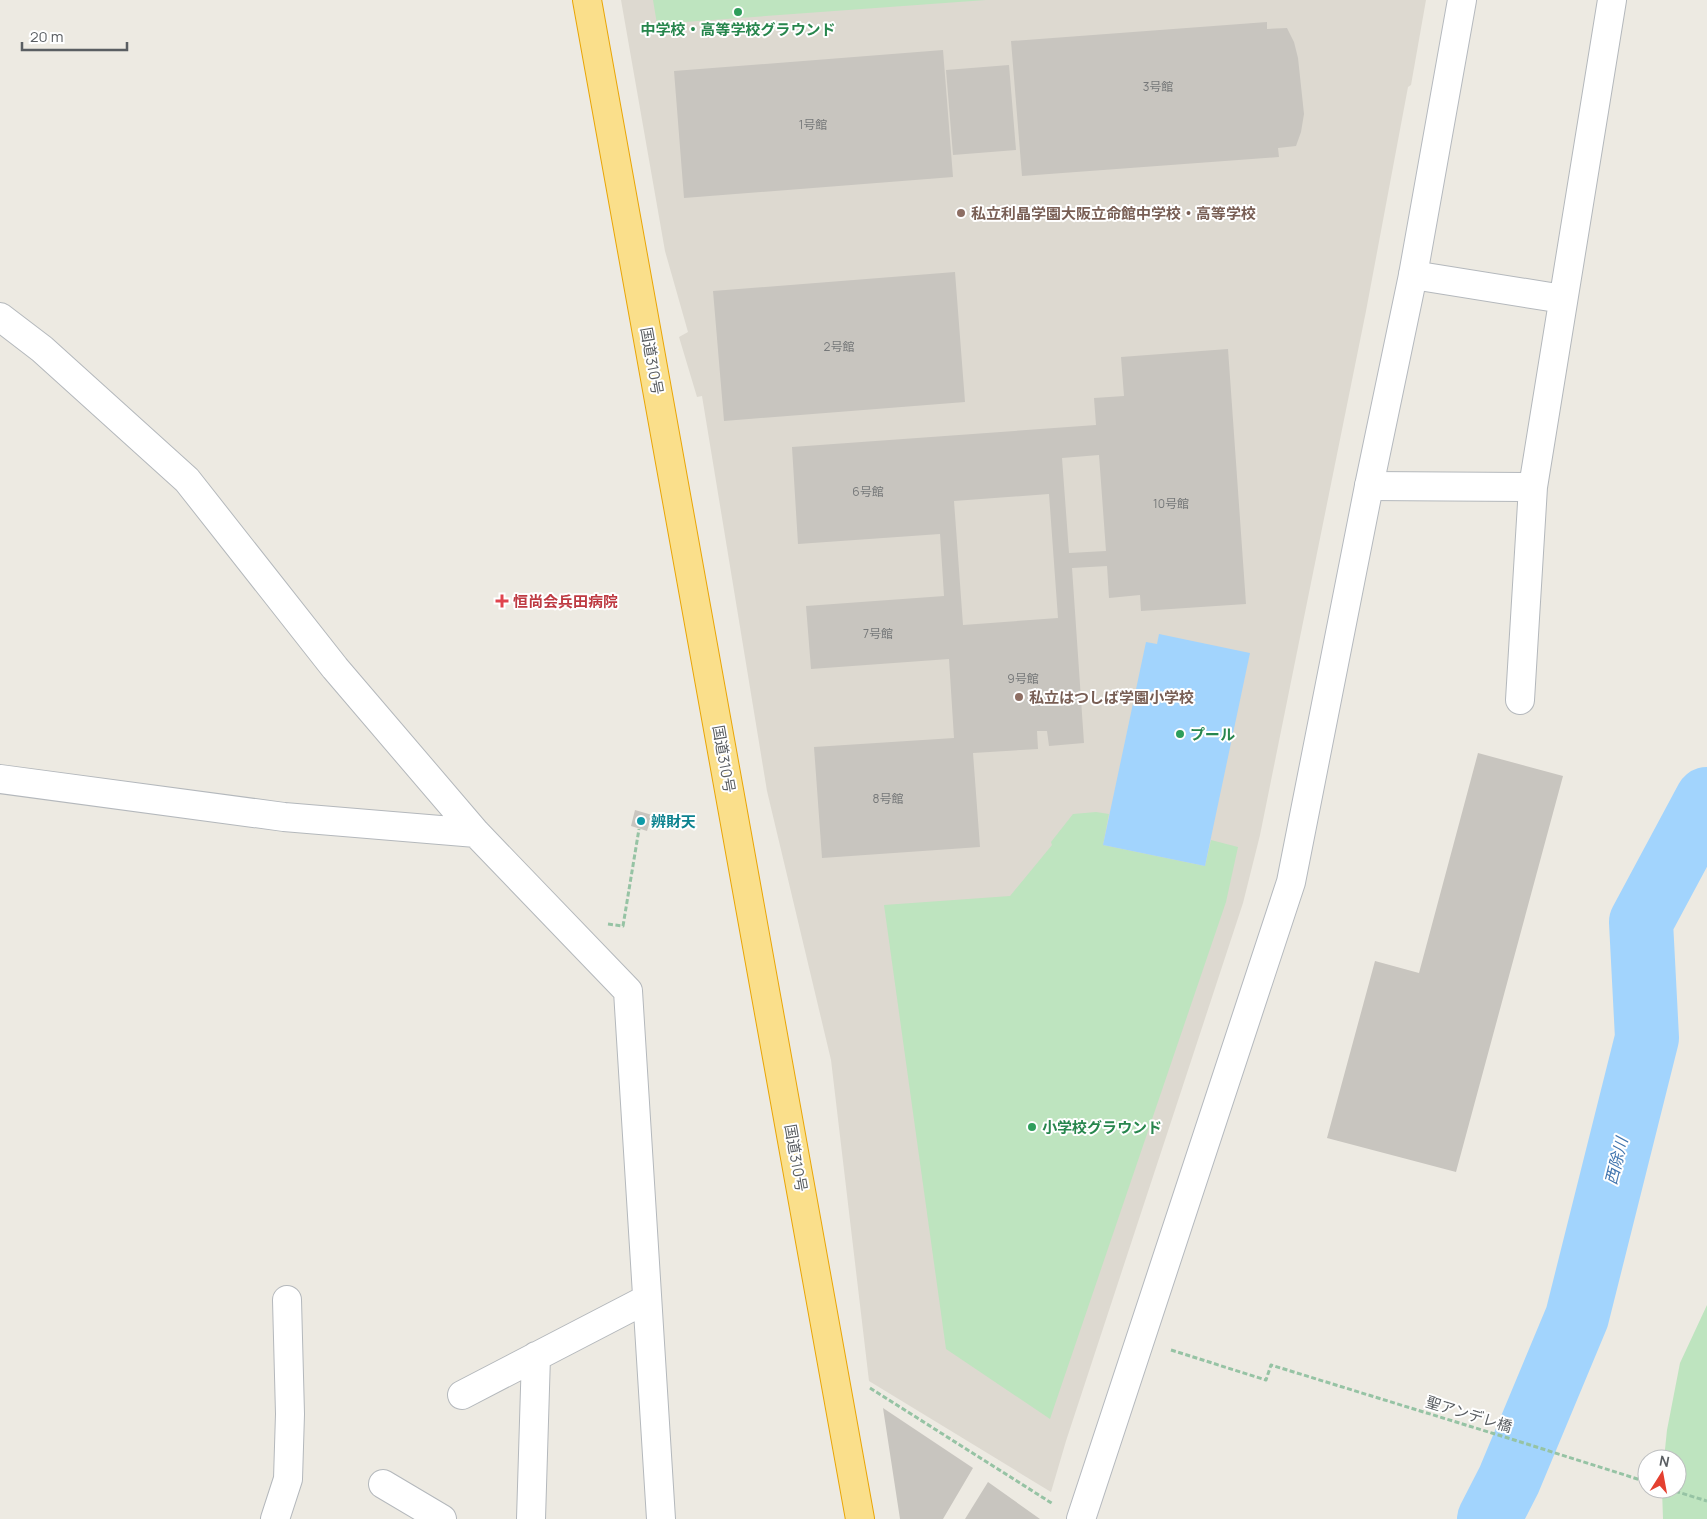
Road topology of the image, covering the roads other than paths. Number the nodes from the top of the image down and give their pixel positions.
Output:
1 (587, 0) edge
2 (1462, 0) edge
3 (1612, 0) edge
4 (1413, 275) junction
5 (1563, 299) junction
6 (0, 317) edge
7 (1369, 486) junction
8 (1533, 487) junction
9 (1520, 700) dead end
10 (0, 779) edge
11 (476, 833) junction
12 (647, 1299) junction
13 (287, 1300) dead end
14 (536, 1356) junction
15 (462, 1394) dead end
16 (383, 1484) dead end
17 (1071, 1514) edge
18 (275, 1519) edge
19 (442, 1519) edge
20 (531, 1519) edge
21 (661, 1519) edge
22 (860, 1519) edge

1 - 22 highway, 国道310号
2 - 4 street
3 - 5 street
4 - 5 street
4 - 7 street
5 - 8 street
6 - 11 street
7 - 8 street
7 - 17 street
8 - 9 street
10 - 11 street
11 - 12 street
12 - 14 street
12 - 21 street
13 - 18 street
14 - 15 street
14 - 20 street
16 - 19 street

